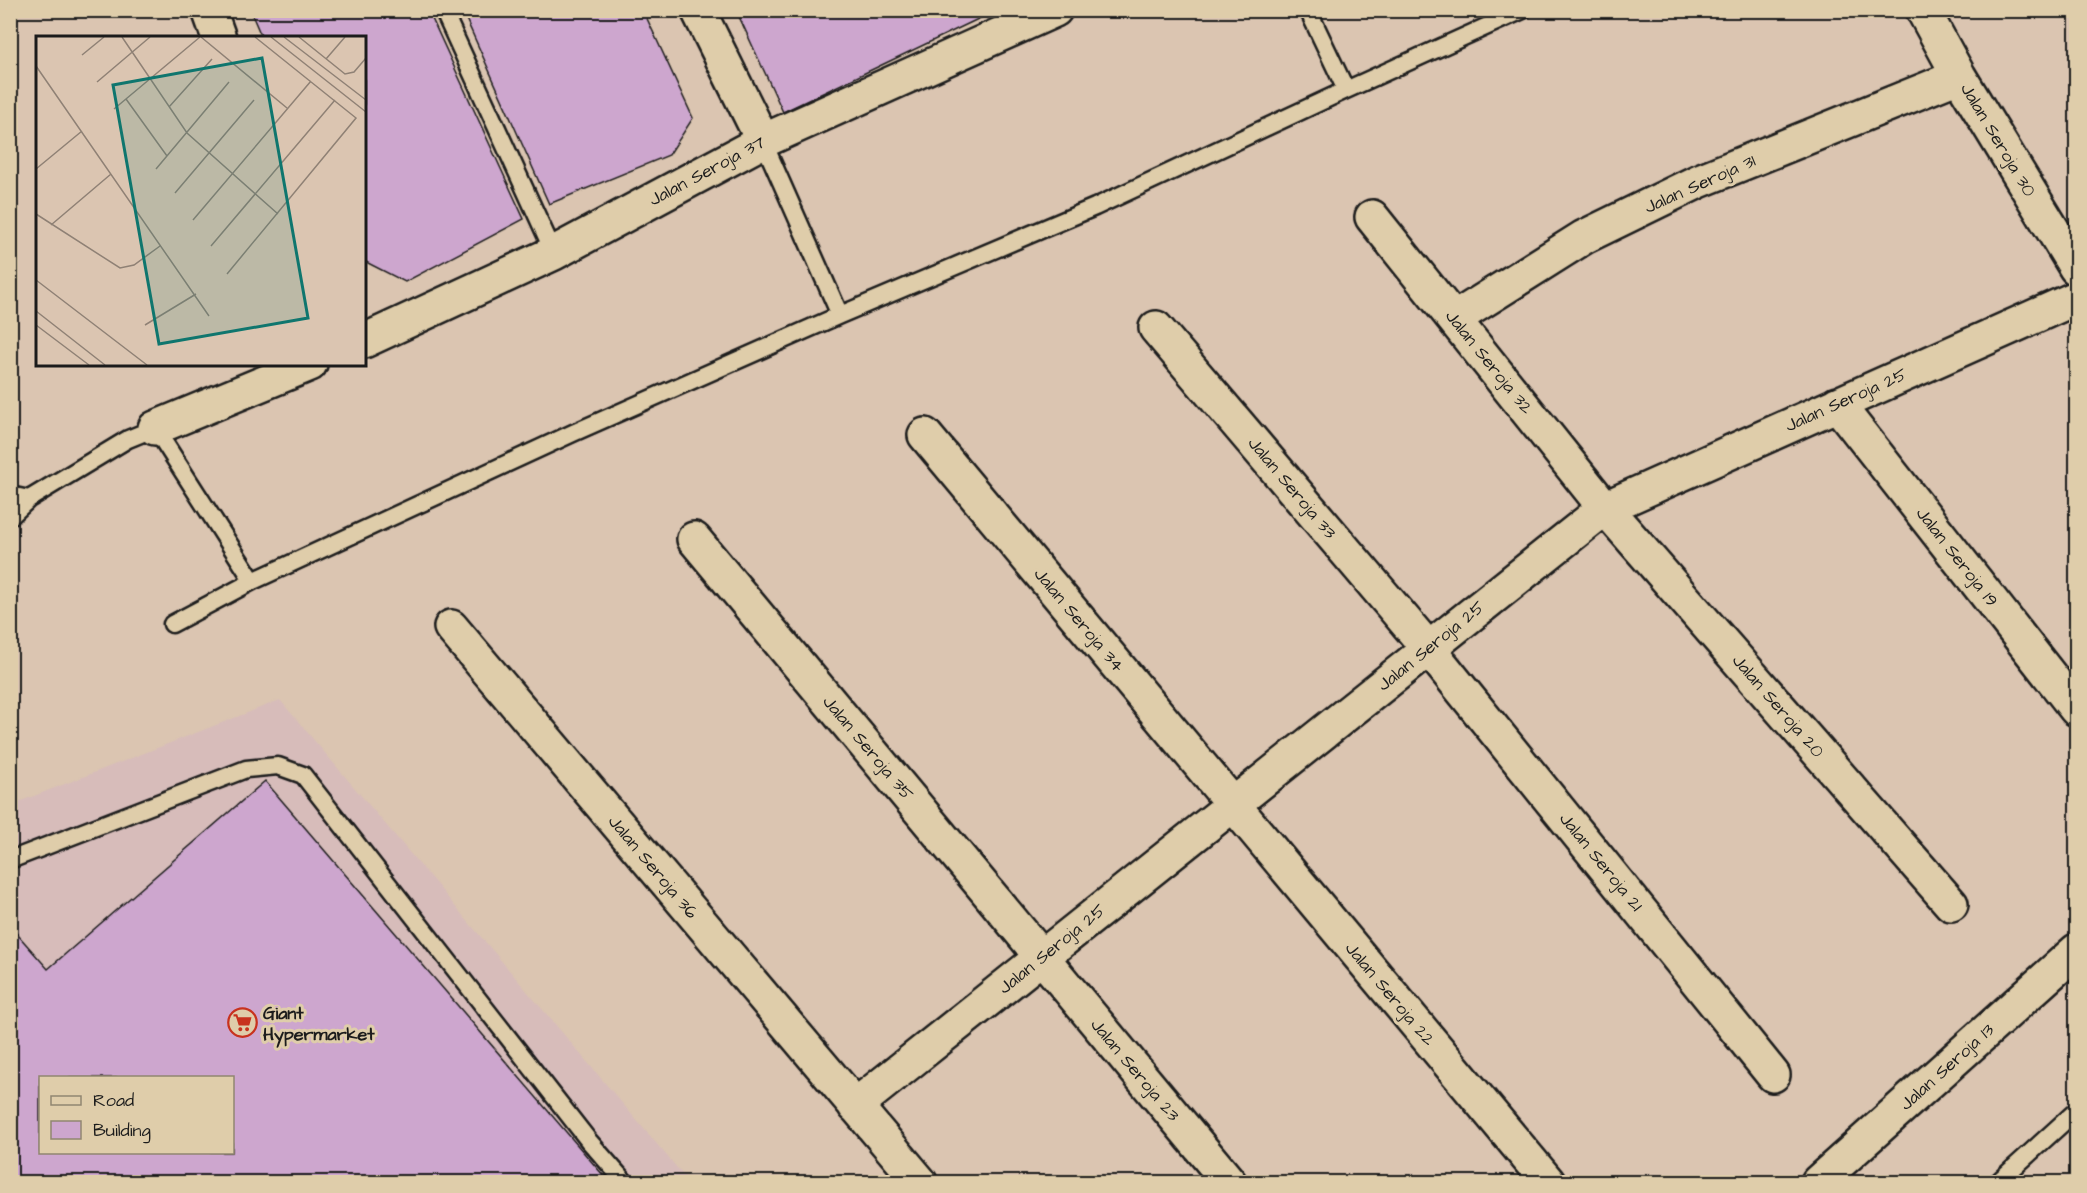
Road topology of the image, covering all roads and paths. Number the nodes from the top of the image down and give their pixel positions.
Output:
1 (209, 10) edge
2 (443, 10) edge
3 (699, 10) edge
4 (1054, 10) edge
5 (1308, 10) edge
6 (1523, 10) edge
7 (1923, 10) edge
8 (218, 36) edge
9 (1959, 75) junction
10 (1346, 90) junction
11 (763, 141) junction
12 (1372, 217) dead end
13 (554, 253) junction
14 (2076, 268) edge
15 (2076, 298) edge
16 (840, 315) junction
17 (1454, 319) junction
18 (1156, 328) dead end
19 (366, 340) edge
20 (304, 366) edge
21 (1837, 404) junction
22 (155, 428) junction
23 (925, 435) dead end
24 (10, 495) edge
25 (29, 499) junction
26 (1605, 507) junction
27 (10, 517) edge
28 (694, 538) dead end
29 (253, 581) junction
30 (171, 624) dead end
31 (451, 627) dead end
32 (1428, 648) junction
33 (2076, 709) edge
34 (1233, 805) junction
35 (10, 860) edge
36 (1951, 904) dead end
37 (2076, 951) edge
38 (1041, 957) junction
39 (1773, 1075) dead end
40 (855, 1106) junction
41 (2076, 1111) edge
42 (626, 1182) edge
43 (920, 1182) edge
44 (1229, 1182) edge
45 (1548, 1182) edge
46 (1818, 1182) edge
47 (1998, 1182) edge

1 - 8 street
2 - 13 lane
3 - 11 street
4 - 11 street, Jalan Seroja 37
5 - 10 lane
6 - 10 lane
7 - 9 street, Jalan Seroja 30
9 - 14 street, Jalan Seroja 30
9 - 17 street, Jalan Seroja 31
10 - 16 lane
11 - 13 street, Jalan Seroja 37
11 - 16 lane
12 - 17 street, Jalan Seroja 32
13 - 19 street, Jalan Seroja 37
15 - 21 street, Jalan Seroja 25
16 - 29 lane
17 - 26 street, Jalan Seroja 32
18 - 32 street, Jalan Seroja 33
20 - 22 street
21 - 26 street, Jalan Seroja 25
21 - 33 street, Jalan Seroja 19
22 - 25 lane
22 - 29 lane
23 - 34 street, Jalan Seroja 34
24 - 25 lane
25 - 27 lane
26 - 32 street, Jalan Seroja 25
26 - 36 street, Jalan Seroja 20
28 - 38 street, Jalan Seroja 35
29 - 30 lane
31 - 40 street, Jalan Seroja 36
32 - 34 street, Jalan Seroja 25
32 - 39 street, Jalan Seroja 21
34 - 38 street, Jalan Seroja 25
34 - 45 street, Jalan Seroja 22
35 - 42 lane
37 - 46 street, Jalan Seroja 13
38 - 40 street, Jalan Seroja 25
38 - 44 street, Jalan Seroja 23
40 - 43 street, Jalan Seroja 36
41 - 47 lane

